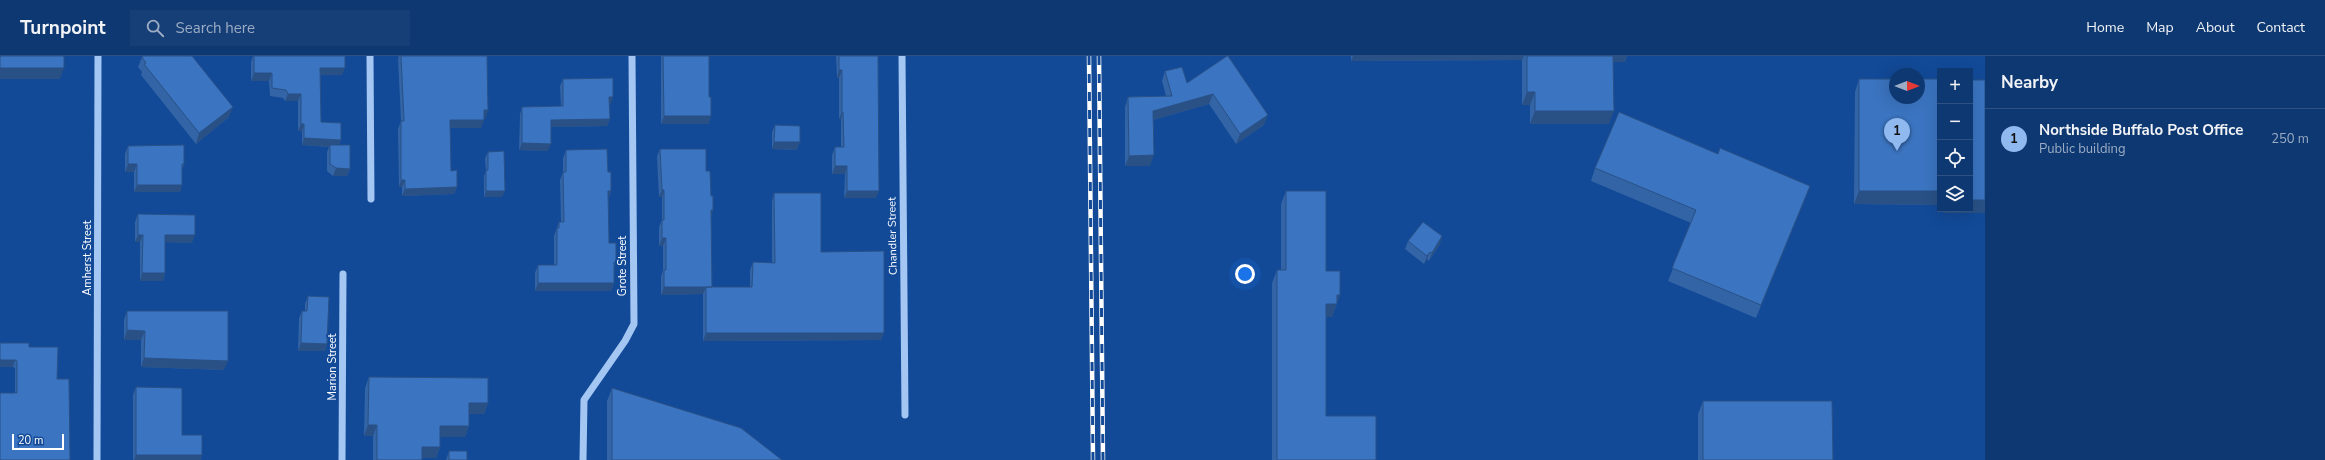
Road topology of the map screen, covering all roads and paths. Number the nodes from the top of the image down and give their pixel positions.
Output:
1 (98, 56) edge
2 (370, 56) edge
3 (632, 56) edge
4 (902, 56) edge
5 (371, 199) dead end
6 (343, 274) dead end
7 (905, 415) dead end
8 (97, 460) edge
9 (342, 460) edge
10 (583, 460) edge

1 - 8 street, Amherst Street
2 - 5 street
3 - 10 street, Grote Street
4 - 7 street, Chandler Street
6 - 9 street, Marion Street

